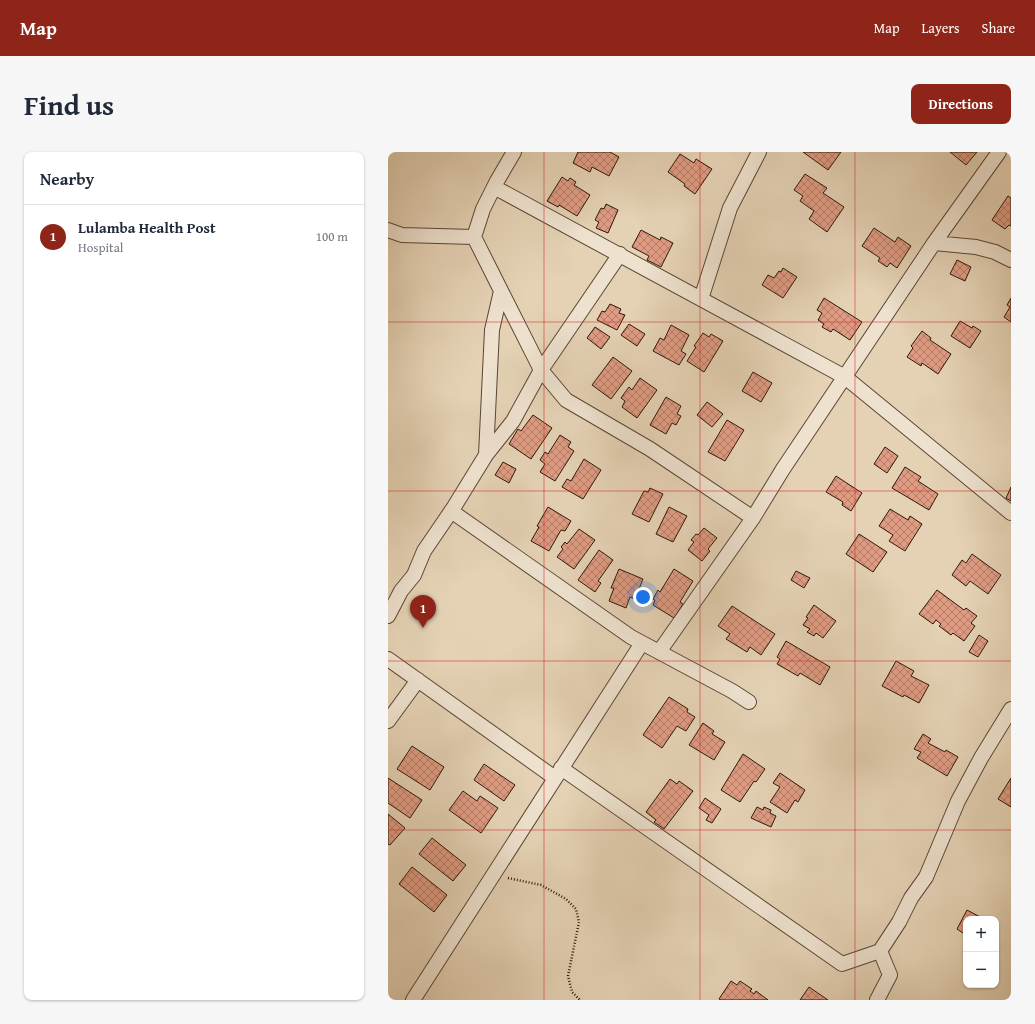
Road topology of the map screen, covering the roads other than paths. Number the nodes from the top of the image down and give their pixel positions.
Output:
1 (514, 152) edge
2 (759, 152) edge
3 (999, 152) edge
4 (494, 187) junction
5 (388, 230) edge
6 (474, 237) junction
7 (934, 243) junction
8 (620, 254) junction
9 (1011, 260) edge
10 (501, 291) junction
11 (701, 299) junction
12 (541, 370) junction
13 (844, 377) junction
14 (486, 455) junction
15 (451, 512) junction
16 (1011, 513) edge
17 (753, 518) junction
18 (388, 616) edge
19 (642, 643) junction
20 (659, 652) junction
21 (388, 659) edge
22 (418, 680) junction
23 (749, 702) dead end
24 (1011, 709) edge
25 (388, 721) edge
26 (558, 773) junction
27 (880, 951) junction
28 (413, 1000) edge
29 (877, 1000) edge

1 - 4 street
2 - 11 street
3 - 7 street
4 - 6 street
4 - 8 street
5 - 6 street
6 - 10 street
7 - 9 street
7 - 13 street
8 - 11 street
8 - 12 street
10 - 12 street
10 - 14 street
11 - 13 street
12 - 14 street
12 - 17 street
13 - 16 street
13 - 17 street
14 - 15 street
15 - 18 street
15 - 19 street
17 - 20 street
19 - 20 street
19 - 26 street
20 - 23 street
21 - 22 street
22 - 25 street
22 - 26 street
24 - 27 street
26 - 27 street
26 - 28 street
27 - 29 street

